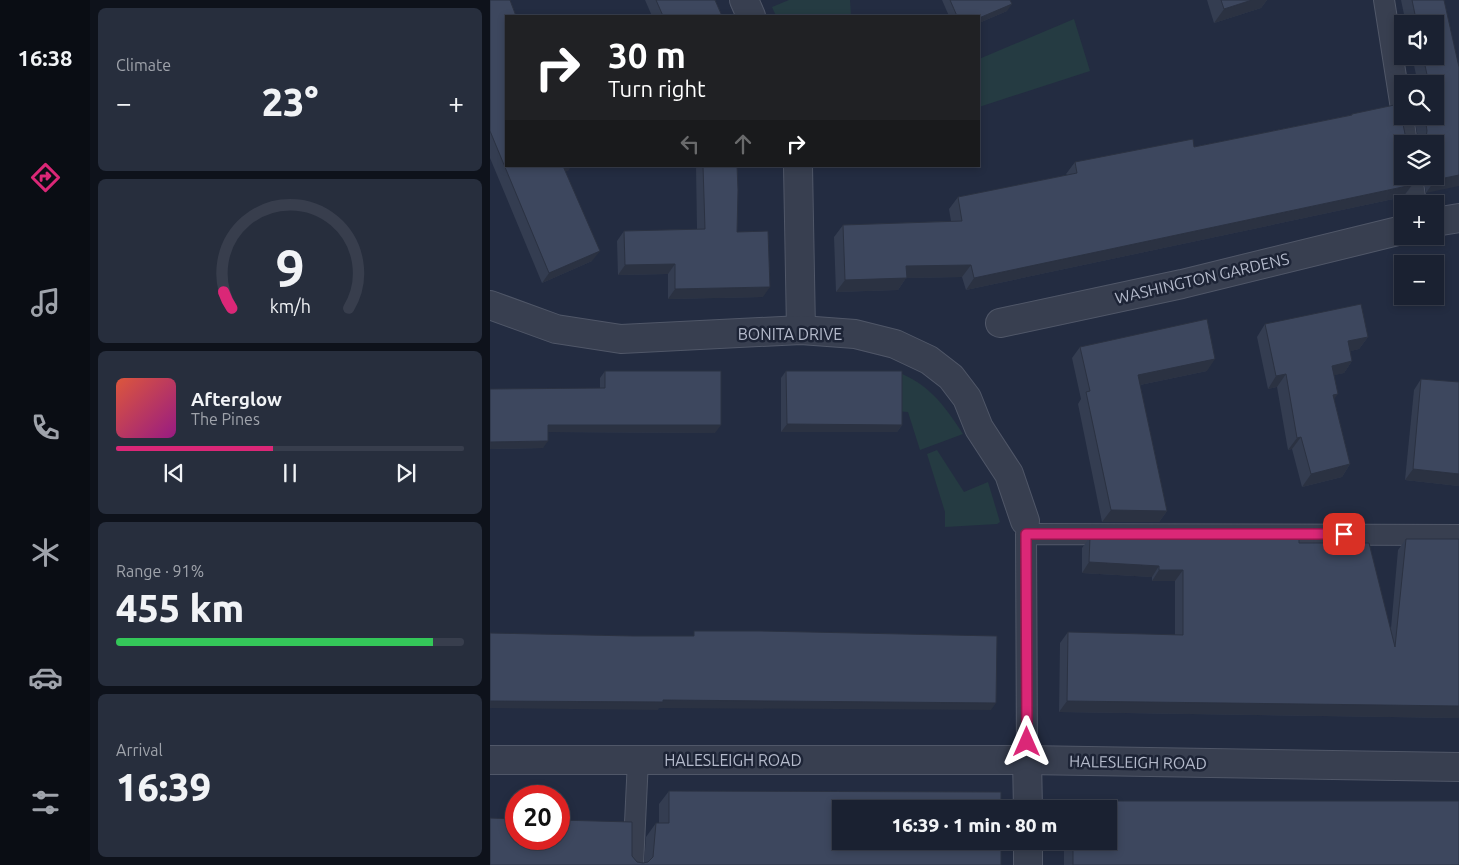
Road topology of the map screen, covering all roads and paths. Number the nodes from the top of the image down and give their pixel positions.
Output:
1 (744, 0) edge
2 (1384, 0) edge
3 (751, 15) edge
4 (1396, 75) edge
5 (798, 167) edge
6 (1459, 218) edge
7 (1444, 220) edge
8 (1394, 232) edge
9 (490, 305) edge
10 (1000, 323) dead end
11 (802, 330) junction
12 (1025, 521) dead end
13 (1459, 535) edge
14 (490, 760) edge
15 (638, 760) junction
16 (1027, 760) junction
17 (1459, 767) edge
18 (1028, 800) edge
19 (1028, 850) edge
20 (632, 865) edge
21 (1028, 865) edge

1 - 3 street
2 - 4 lane
5 - 11 street
6 - 7 street
8 - 10 street, WASHINGTON GARDENS
9 - 11 street, BONITA DRIVE
11 - 12 street, BONITA DRIVE
13 - 16 lane
14 - 15 street, HALESLEIGH ROAD
15 - 16 street, HALESLEIGH ROAD
15 - 20 lane
16 - 17 street, HALESLEIGH ROAD
16 - 18 street
19 - 21 street

